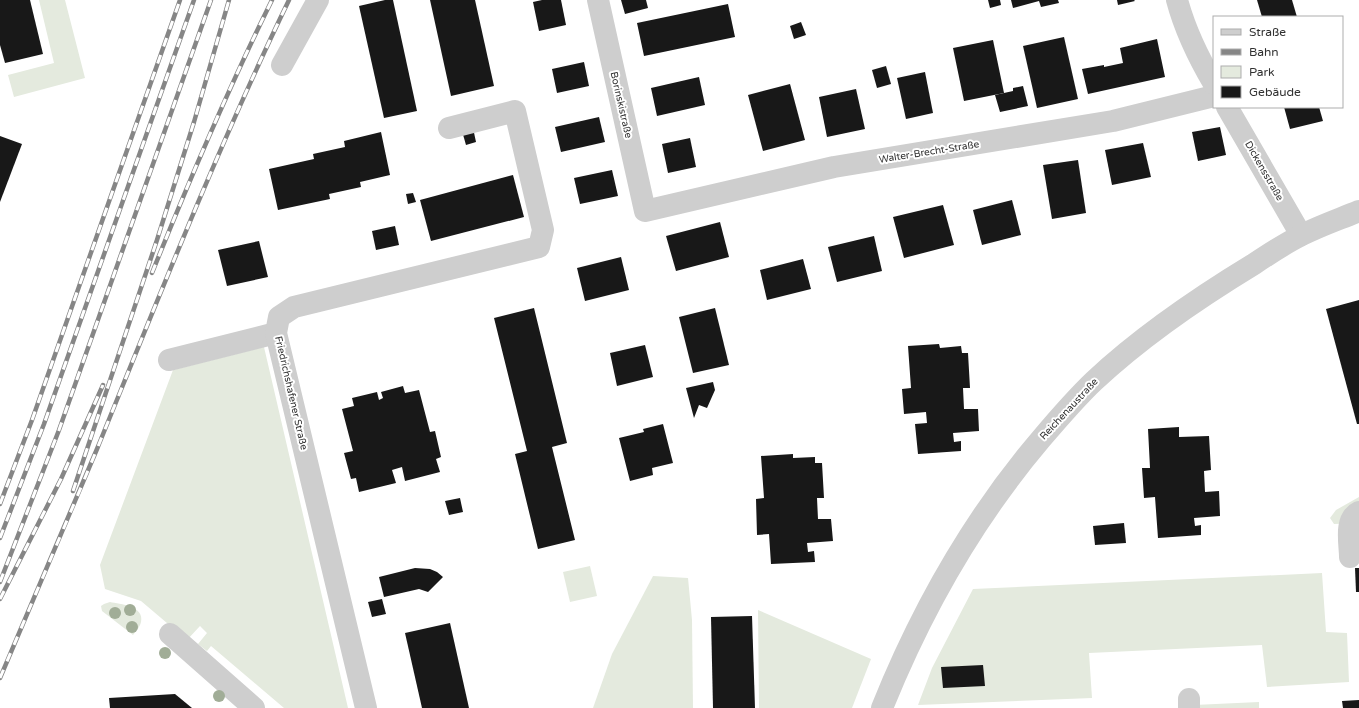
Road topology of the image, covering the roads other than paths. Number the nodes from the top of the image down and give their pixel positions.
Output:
1 (318, 0) edge
2 (598, 0) edge
3 (1177, 0) edge
4 (282, 65) dead end
5 (1213, 82) edge
6 (1213, 96) edge
7 (1228, 108) edge
8 (449, 128) dead end
9 (645, 211) joint
10 (1359, 211) edge
11 (1301, 235) junction
12 (276, 333) junction
13 (169, 360) dead end
14 (1359, 512) edge
15 (1350, 557) dead end
16 (170, 634) dead end
17 (254, 708) edge
18 (366, 708) edge
19 (882, 708) edge

1 - 4 street
2 - 9 street, Borinskistraße
3 - 5 street
6 - 9 street, Walter-Brecht-Straße
7 - 11 street, Dickensstraße
8 - 12 street, Friedrichshafener Straße
10 - 11 street, Reichenaustraße
11 - 19 street, Reichenaustraße
12 - 13 street
12 - 18 street, Friedrichshafener Straße
14 - 15 street
16 - 17 street

